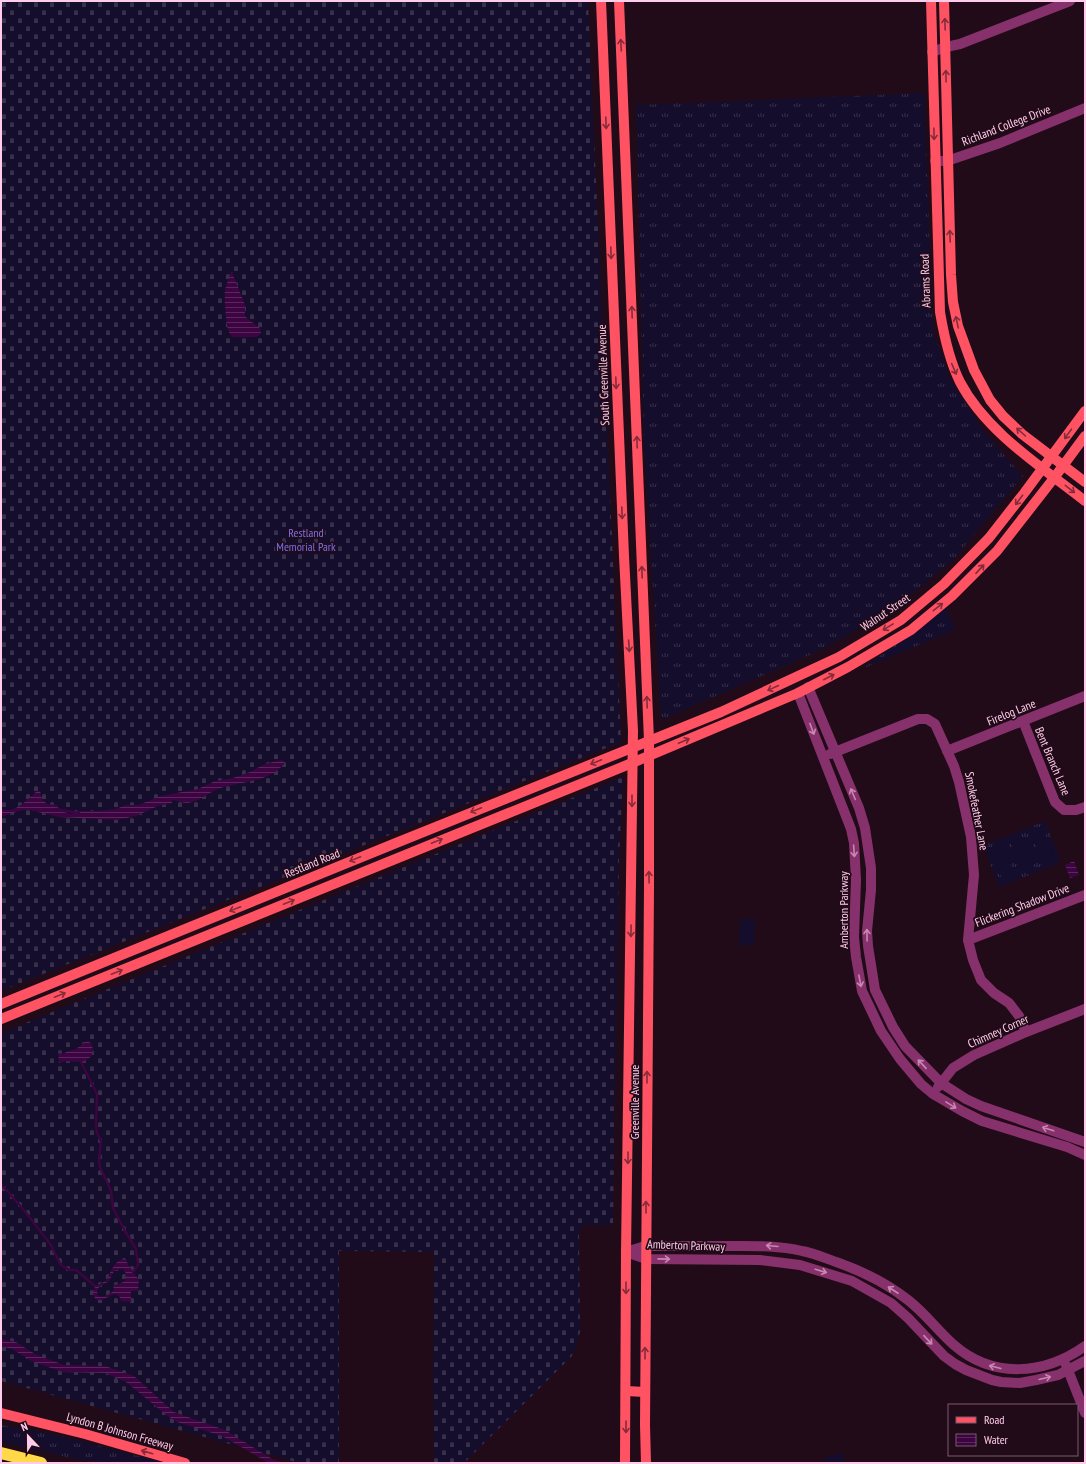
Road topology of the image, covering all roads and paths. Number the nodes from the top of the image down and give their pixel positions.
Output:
1 (601, 1) edge
2 (619, 1) edge
3 (931, 1) edge
4 (944, 1) edge
5 (1070, 1) edge
6 (932, 40) junction
7 (946, 47) junction
8 (932, 52) junction
9 (604, 84) junction
10 (623, 84) junction
11 (1085, 108) edge
12 (934, 161) junction
13 (947, 161) junction
14 (938, 276) junction
15 (951, 276) junction
16 (1085, 411) edge
17 (1085, 436) edge
18 (1051, 457) junction
19 (1062, 466) junction
20 (1042, 469) junction
21 (1054, 478) junction
22 (1085, 482) edge
23 (1085, 502) edge
24 (951, 577) junction
25 (962, 587) junction
26 (626, 612) junction
27 (643, 612) junction
28 (646, 678) junction
29 (631, 679) junction
30 (808, 687) junction
31 (798, 692) junction
32 (1085, 696) edge
33 (1023, 721) junction
34 (648, 741) junction
35 (633, 748) junction
36 (947, 751) junction
37 (835, 752) junction
38 (648, 756) junction
39 (823, 757) junction
40 (632, 763) junction
41 (1085, 807) edge
42 (1085, 895) edge
43 (968, 940) junction
44 (1, 1004) edge
45 (1085, 1009) edge
46 (1, 1019) edge
47 (629, 1031) junction
48 (647, 1031) junction
49 (1026, 1032) junction
50 (941, 1083) junction
51 (934, 1094) junction
52 (1085, 1142) edge
53 (1084, 1152) edge
54 (646, 1246) junction
55 (804, 1251) junction
56 (626, 1252) junction
57 (646, 1259) junction
58 (800, 1264) junction
59 (1085, 1346) edge
60 (1063, 1360) junction
61 (1085, 1361) edge
62 (1068, 1371) junction
63 (626, 1391) junction
64 (645, 1392) junction
65 (1, 1413) edge
66 (1085, 1413) edge
67 (1, 1454) edge
68 (41, 1463) edge
69 (185, 1463) edge
70 (625, 1463) edge
71 (646, 1463) edge

1 - 9 main road, South Greenville Avenue
10 -> 2 main road
3 - 6 main road, Abrams Road
7 -> 4 main road
5 - 7 street
6 - 7 street
6 - 8 main road, Abrams Road
7 - 8 street
13 -> 7 main road
8 -> 12 main road, Abrams Road
9 - 10 main road
9 -> 26 main road, South Greenville Avenue
27 -> 10 main road
11 - 13 street, Richland College Drive
12 - 13 street, Richland College Drive
12 - 14 main road, Abrams Road
15 -> 13 main road
14 - 15 main road
14 -> 20 main road, Abrams Road
18 -> 15 main road
16 -> 18 main road, Walnut Street
17 - 19 main road
18 - 19 main road
18 - 20 main road, Walnut Street
19 - 21 main road
19 - 22 main road
20 - 21 main road, Abrams Road
20 -> 24 main road, Walnut Street
21 -> 23 main road, Abrams Road
25 -> 21 main road
24 - 25 main road
24 -> 34 main road, Walnut Street
30 -> 25 main road
26 - 27 main road
26 -> 29 main road, South Greenville Avenue
27 - 28 main road
28 - 29 main road
34 -> 28 main road
29 - 35 main road, South Greenville Avenue
30 - 31 main road
30 - 37 street, Amberton Parkway
38 -> 31 main road
31 -> 39 street, Amberton Parkway
32 - 33 street, Firelog Lane
33 - 36 street, Firelog Lane
33 - 41 street, Bent Branch Lane
34 - 35 main road, Walnut Street
34 - 38 main road, Greenville Avenue
35 - 40 main road, Greenville Avenue
35 -> 44 main road, Restland Road
36 - 37 street, Smokefeather Lane
36 - 43 street, Smokefeather Lane
37 - 39 street, Smokefeather Lane
50 -> 37 street, Amberton Parkway
38 - 40 main road
48 -> 38 main road, Greenville Avenue
39 -> 51 street, Amberton Parkway
46 -> 40 main road
40 -> 47 main road, Greenville Avenue
42 - 43 street, Flickering Shadow Drive
43 - 49 street, Smokefeather Lane
45 - 49 street, Chimney Corner
47 - 48 main road
47 -> 56 main road, Greenville Avenue
54 -> 48 main road, Greenville Avenue
49 - 50 street, Chimney Corner
50 - 51 street, Chimney Corner
52 -> 50 street, Amberton Parkway
51 -> 53 street, Amberton Parkway
55 -> 54 street, Amberton Parkway
54 - 56 street, Amberton Parkway
54 - 57 main road, Greenville Avenue
55 - 58 street
60 -> 55 street, Amberton Parkway
56 - 57 street, Amberton Parkway
56 -> 63 main road, Greenville Avenue
57 -> 58 street, Amberton Parkway
64 -> 57 main road, Greenville Avenue
58 -> 62 street, Amberton Parkway
59 - 60 street, Amberton Parkway
60 - 62 street
61 - 62 street, Amberton Parkway
62 - 66 street
63 - 64 main road
63 -> 70 main road, Greenville Avenue
64 - 71 main road, Greenville Avenue
69 -> 65 main road, Lyndon B Johnson Freeway
67 - 68 highway

